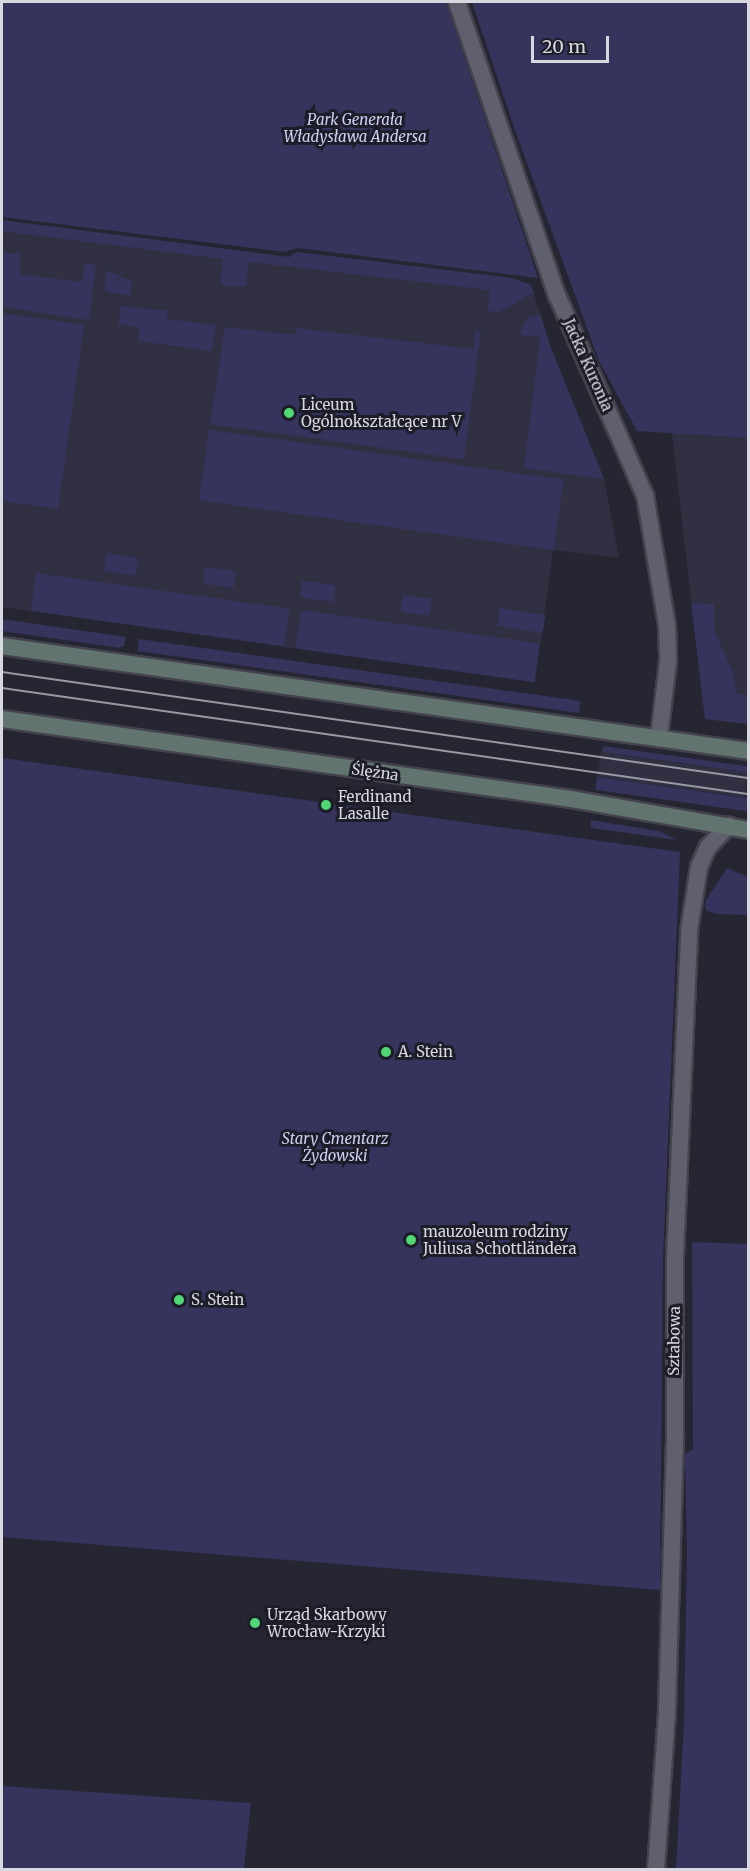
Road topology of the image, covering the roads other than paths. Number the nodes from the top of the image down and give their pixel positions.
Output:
1 (457, 2) edge
2 (2, 646) edge
3 (2, 719) edge
4 (659, 738) junction
5 (748, 751) edge
6 (729, 825) junction
7 (748, 830) edge
8 (656, 1869) edge

1 - 4 street, Jacka Kuronia
2 - 4 main road
3 - 6 main road, Ślężna
4 - 5 main road
6 - 7 main road, Ślężna
6 - 8 street, Sztabowa

